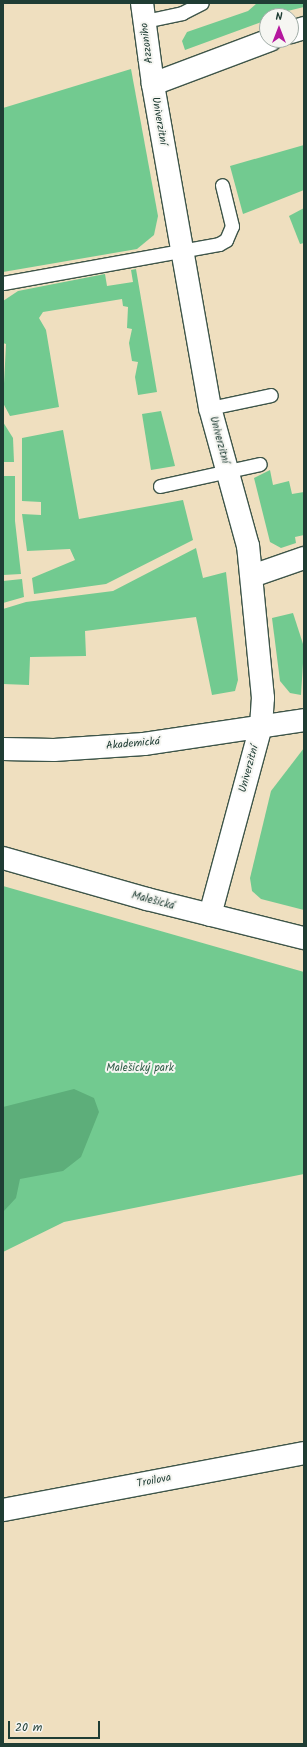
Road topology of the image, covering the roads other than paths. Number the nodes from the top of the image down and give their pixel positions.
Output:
1 (202, 3) edge
2 (143, 12) edge
3 (259, 44) edge
4 (153, 84) junction
5 (222, 185) dead end
6 (182, 252) junction
7 (3, 283) edge
8 (271, 395) dead end
9 (210, 408) junction
10 (260, 464) dead end
11 (228, 471) junction
12 (160, 486) dead end
13 (304, 558) edge
14 (252, 576) junction
15 (304, 720) edge
16 (261, 726) junction
17 (3, 749) edge
18 (3, 858) edge
19 (210, 915) junction
20 (304, 938) edge
21 (304, 1453) edge
22 (3, 1510) edge

1 - 2 lane
2 - 4 street, Azzoniho
3 - 4 street, Univerzitní
4 - 6 street, Univerzitní
5 - 6 lane
6 - 7 lane
6 - 9 street, Univerzitní
8 - 9 lane
9 - 11 street, Univerzitní
10 - 11 lane
11 - 12 lane
11 - 14 street, Univerzitní
13 - 14 street
14 - 16 street, Univerzitní
15 - 16 street, Akademická
16 - 17 street, Akademická
16 - 19 street, Univerzitní
18 - 19 street, Malešická
19 - 20 street, Malešická
21 - 22 street, Troilova

